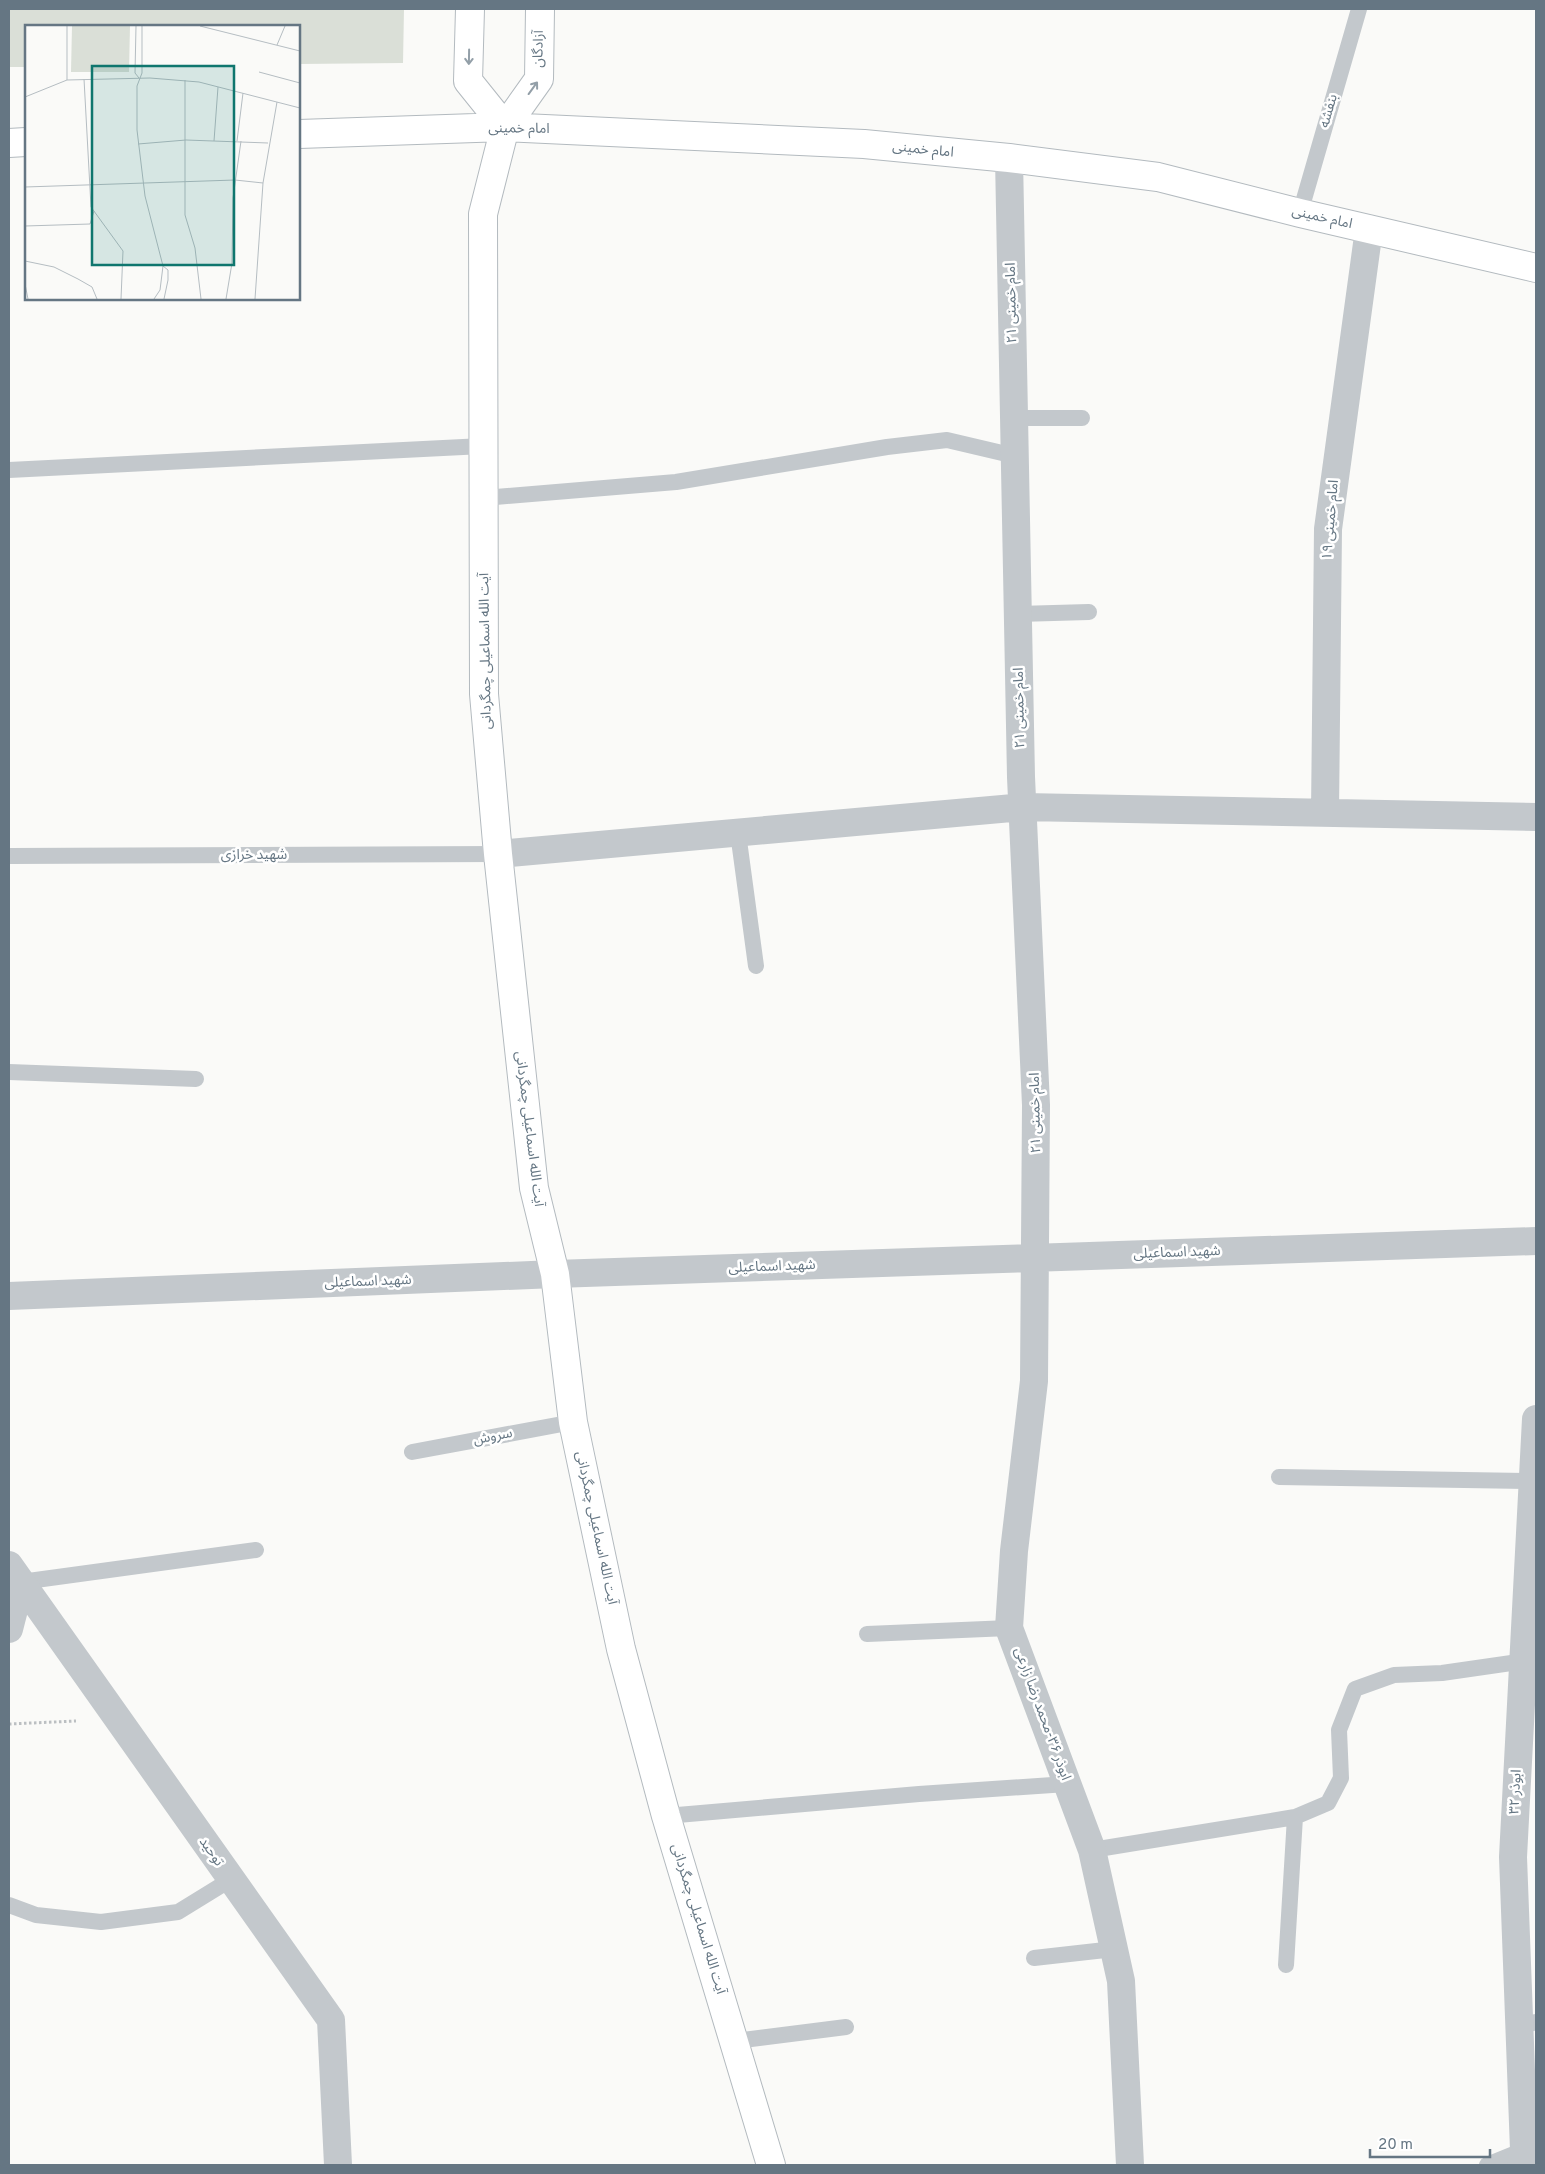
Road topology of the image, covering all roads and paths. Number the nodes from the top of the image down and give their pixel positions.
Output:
1 (470, 9) edge
2 (540, 9) edge
3 (1359, 9) edge
4 (504, 127) junction
5 (300, 134) edge
6 (25, 142) edge
7 (9, 143) edge
8 (1009, 158) junction
9 (1300, 213) junction
10 (1369, 229) junction
11 (1536, 268) edge
12 (1014, 418) junction
13 (1082, 418) dead end
14 (483, 446) junction
15 (1015, 456) junction
16 (9, 470) edge
17 (484, 498) junction
18 (1089, 612) dead end
19 (1018, 614) junction
20 (1023, 807) junction
21 (1325, 813) junction
22 (1536, 817) edge
23 (738, 833) junction
24 (498, 854) junction
25 (9, 856) edge
26 (756, 966) dead end
27 (9, 1072) edge
28 (196, 1079) dead end
29 (1536, 1241) edge
30 (1036, 1258) junction
31 (555, 1274) junction
32 (9, 1296) edge
33 (1536, 1419) edge
34 (573, 1422) junction
35 (412, 1452) dead end
36 (1279, 1477) dead end
37 (1532, 1482) junction
38 (256, 1550) dead end
39 (15, 1573) edge
40 (1009, 1628) junction
41 (9, 1629) edge
42 (867, 1634) dead end
43 (1529, 1660) edge
44 (118, 1719) junction
45 (9, 1724) edge
46 (1068, 1784) junction
47 (666, 1816) junction
48 (1295, 1817) junction
49 (1092, 1850) junction
50 (230, 1880) junction
51 (9, 1906) edge
52 (1114, 1949) junction
53 (1034, 1958) dead end
54 (1286, 1965) dead end
55 (1528, 2025) edge
56 (846, 2027) dead end
57 (735, 2041) junction
58 (1522, 2157) edge
59 (338, 2165) edge
60 (771, 2165) edge
61 (1130, 2165) edge
62 (1487, 2165) edge

1 -> 4 main road
4 -> 2 main road, آزادگان
3 - 9 lane, بنفشه
4 - 5 main road, امام خمینی
4 - 8 main road, امام خمینی
4 - 14 main road, آیت الله اسماعیلی چمگردانی
6 - 7 main road
8 - 9 main road, امام خمینی
8 - 12 street, امام خمینی ۲۱
9 - 10 main road, امام خمینی
10 - 11 main road, امام خمینی
10 - 21 street, امام خمینی ۱۹
12 - 13 lane
12 - 15 street, امام خمینی ۲۱
14 - 16 lane
14 - 17 main road, آیت الله اسماعیلی چمگردانی
15 - 17 lane
15 - 19 street, امام خمینی ۲۱
17 - 24 main road, آیت الله اسماعیلی چمگردانی
18 - 19 lane
19 - 20 street, امام خمینی ۲۱
20 - 21 street
20 - 23 street
20 - 30 street, امام خمینی ۲۱
21 - 22 street
23 - 24 street
23 - 26 lane
24 - 25 lane, شهید خرازی
24 - 31 main road, آیت الله اسماعیلی چمگردانی
27 - 28 lane
29 - 30 street, شهید اسماعیلی
30 - 31 street, شهید اسماعیلی
30 - 40 street, ابوذر ۳۶-محمد رضا زارعی
31 - 32 street, شهید اسماعیلی
31 - 34 main road, آیت الله اسماعیلی چمگردانی
33 - 37 street, ابوذر ۳۲
34 - 35 lane, سروش
34 - 47 main road, آیت الله اسماعیلی چمگردانی
36 - 37 lane
37 - 43 street, ابوذر ۳۲
38 - 39 lane
39 - 41 street
39 - 44 street, توحید
40 - 42 lane
40 - 46 street, ابوذر ۳۶-محمد رضا زارعی
43 - 48 lane
43 - 55 street, ابوذر ۳۲
44 - 45 path
44 - 50 street, توحید
46 - 47 lane
46 - 49 street, ابوذر ۳۶-محمد رضا زارعی
47 - 57 main road, آیت الله اسماعیلی چمگردانی
48 - 49 lane
48 - 54 lane
49 - 52 street, ابوذر ۳۶-محمد رضا زارعی
50 - 51 lane
50 - 59 street, توحید
52 - 53 lane
52 - 61 street, ابوذر ۳۶-محمد رضا زارعی
55 - 58 street, ابوذر ۳۲
56 - 57 lane
57 - 60 main road, آیت الله اسماعیلی چمگردانی
58 - 62 lane

